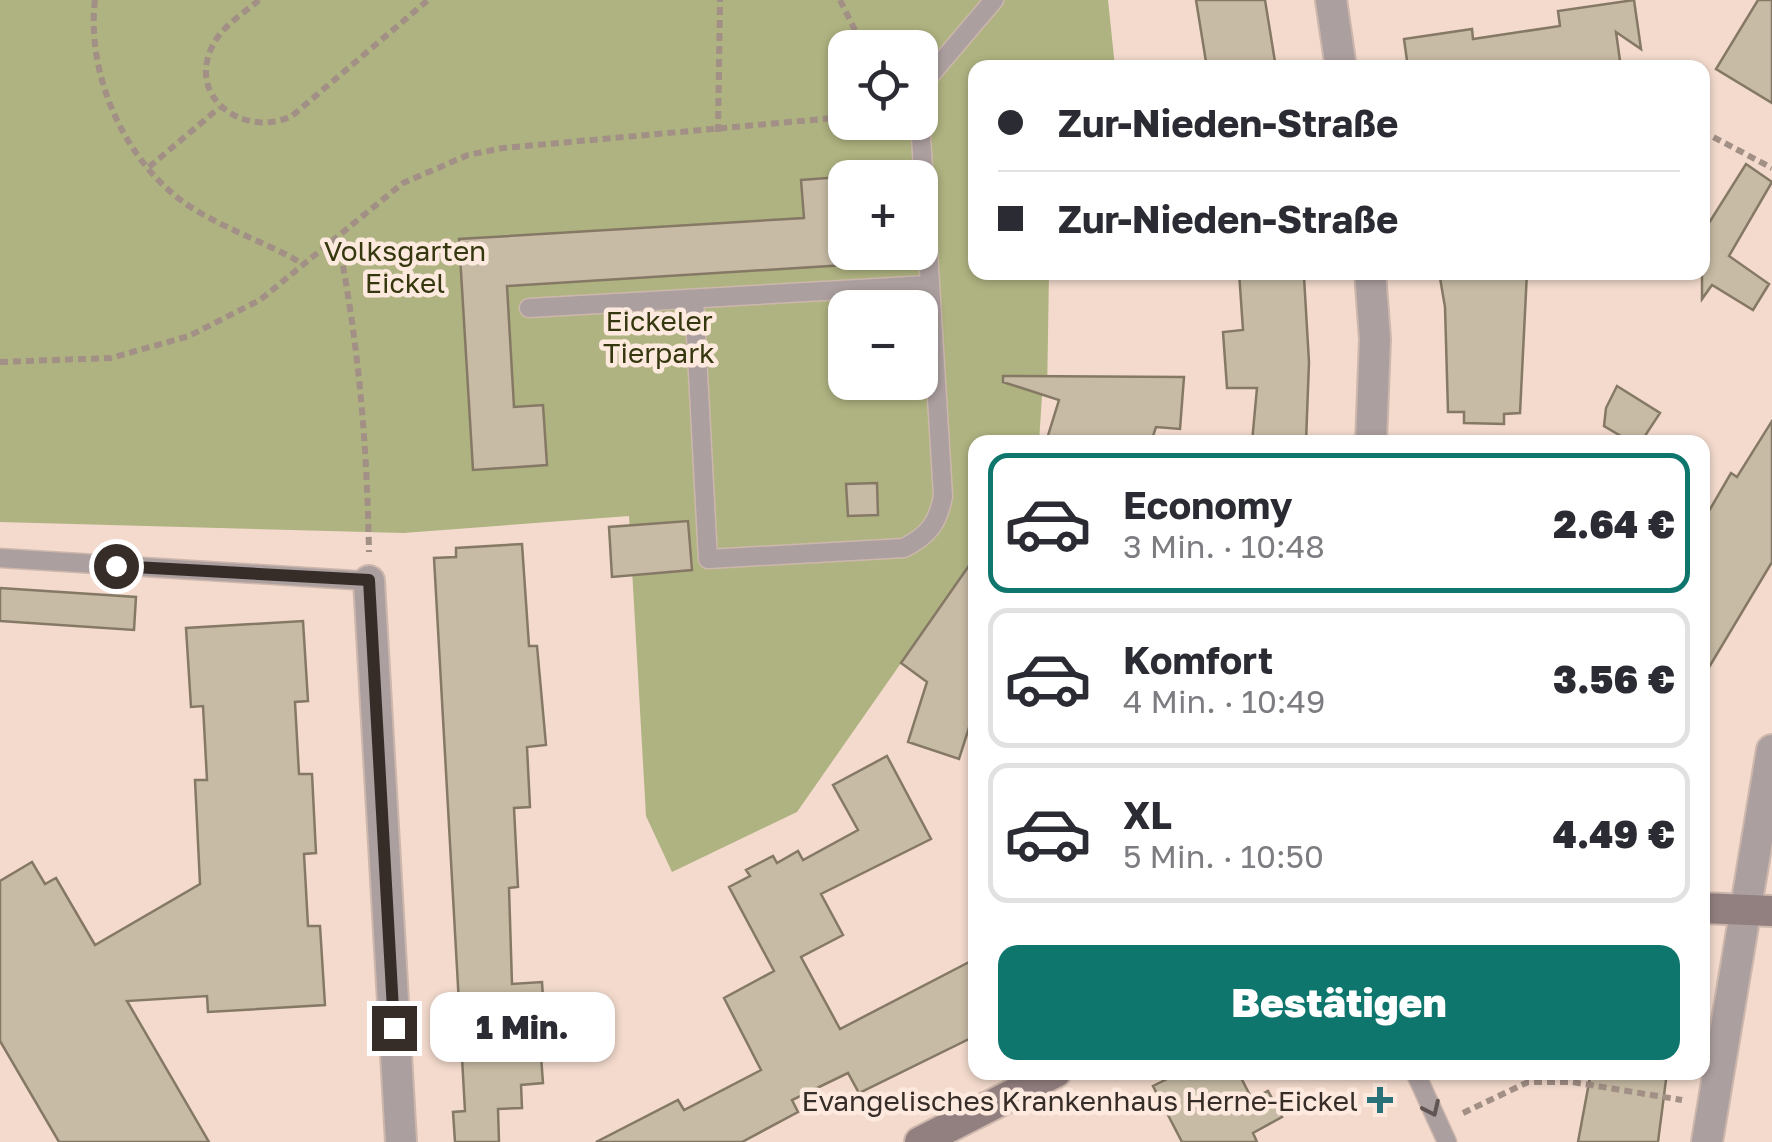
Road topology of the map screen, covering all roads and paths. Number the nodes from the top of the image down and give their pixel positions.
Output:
1 (94, 0) edge
2 (260, 0) edge
3 (428, 0) edge
4 (720, 0) edge
5 (840, 0) edge
6 (994, 0) edge
7 (1331, 0) edge
8 (856, 30) edge
9 (1340, 60) edge
10 (938, 66) edge
11 (219, 108) junction
12 (828, 119) edge
13 (718, 132) junction
14 (1710, 135) edge
15 (921, 140) edge
16 (149, 167) junction
17 (1772, 168) edge
18 (338, 240) junction
19 (305, 265) junction
20 (1371, 280) edge
21 (928, 285) junction
22 (694, 299) junction
23 (529, 308) dead end
24 (0, 362) edge
25 (1371, 435) edge
26 (0, 558) edge
27 (369, 580) junction
28 (1772, 750) edge
29 (1710, 908) edge
30 (1758, 910) edge
31 (1040, 1080) edge
32 (1419, 1080) edge
33 (1713, 1104) junction
34 (1443, 1133) edge
35 (401, 1142) edge
36 (920, 1142) edge
37 (1708, 1142) edge

1 - 16 path
2 - 11 path
3 - 11 path
4 - 13 path
5 - 8 path
6 - 10 lane
7 - 9 street
11 - 16 path
12 - 13 path
13 - 18 path
14 - 17 path
15 - 21 lane
16 - 19 path
18 - 19 path
18 - 27 path
19 - 24 path
20 - 25 street
21 - 22 lane
21 - 22 lane
22 - 23 lane
26 - 27 lane
27 - 35 street
28 - 30 street
29 - 30 street
30 - 33 street
31 - 36 street
32 -> 34 lane
33 - 34 path
33 - 37 street

